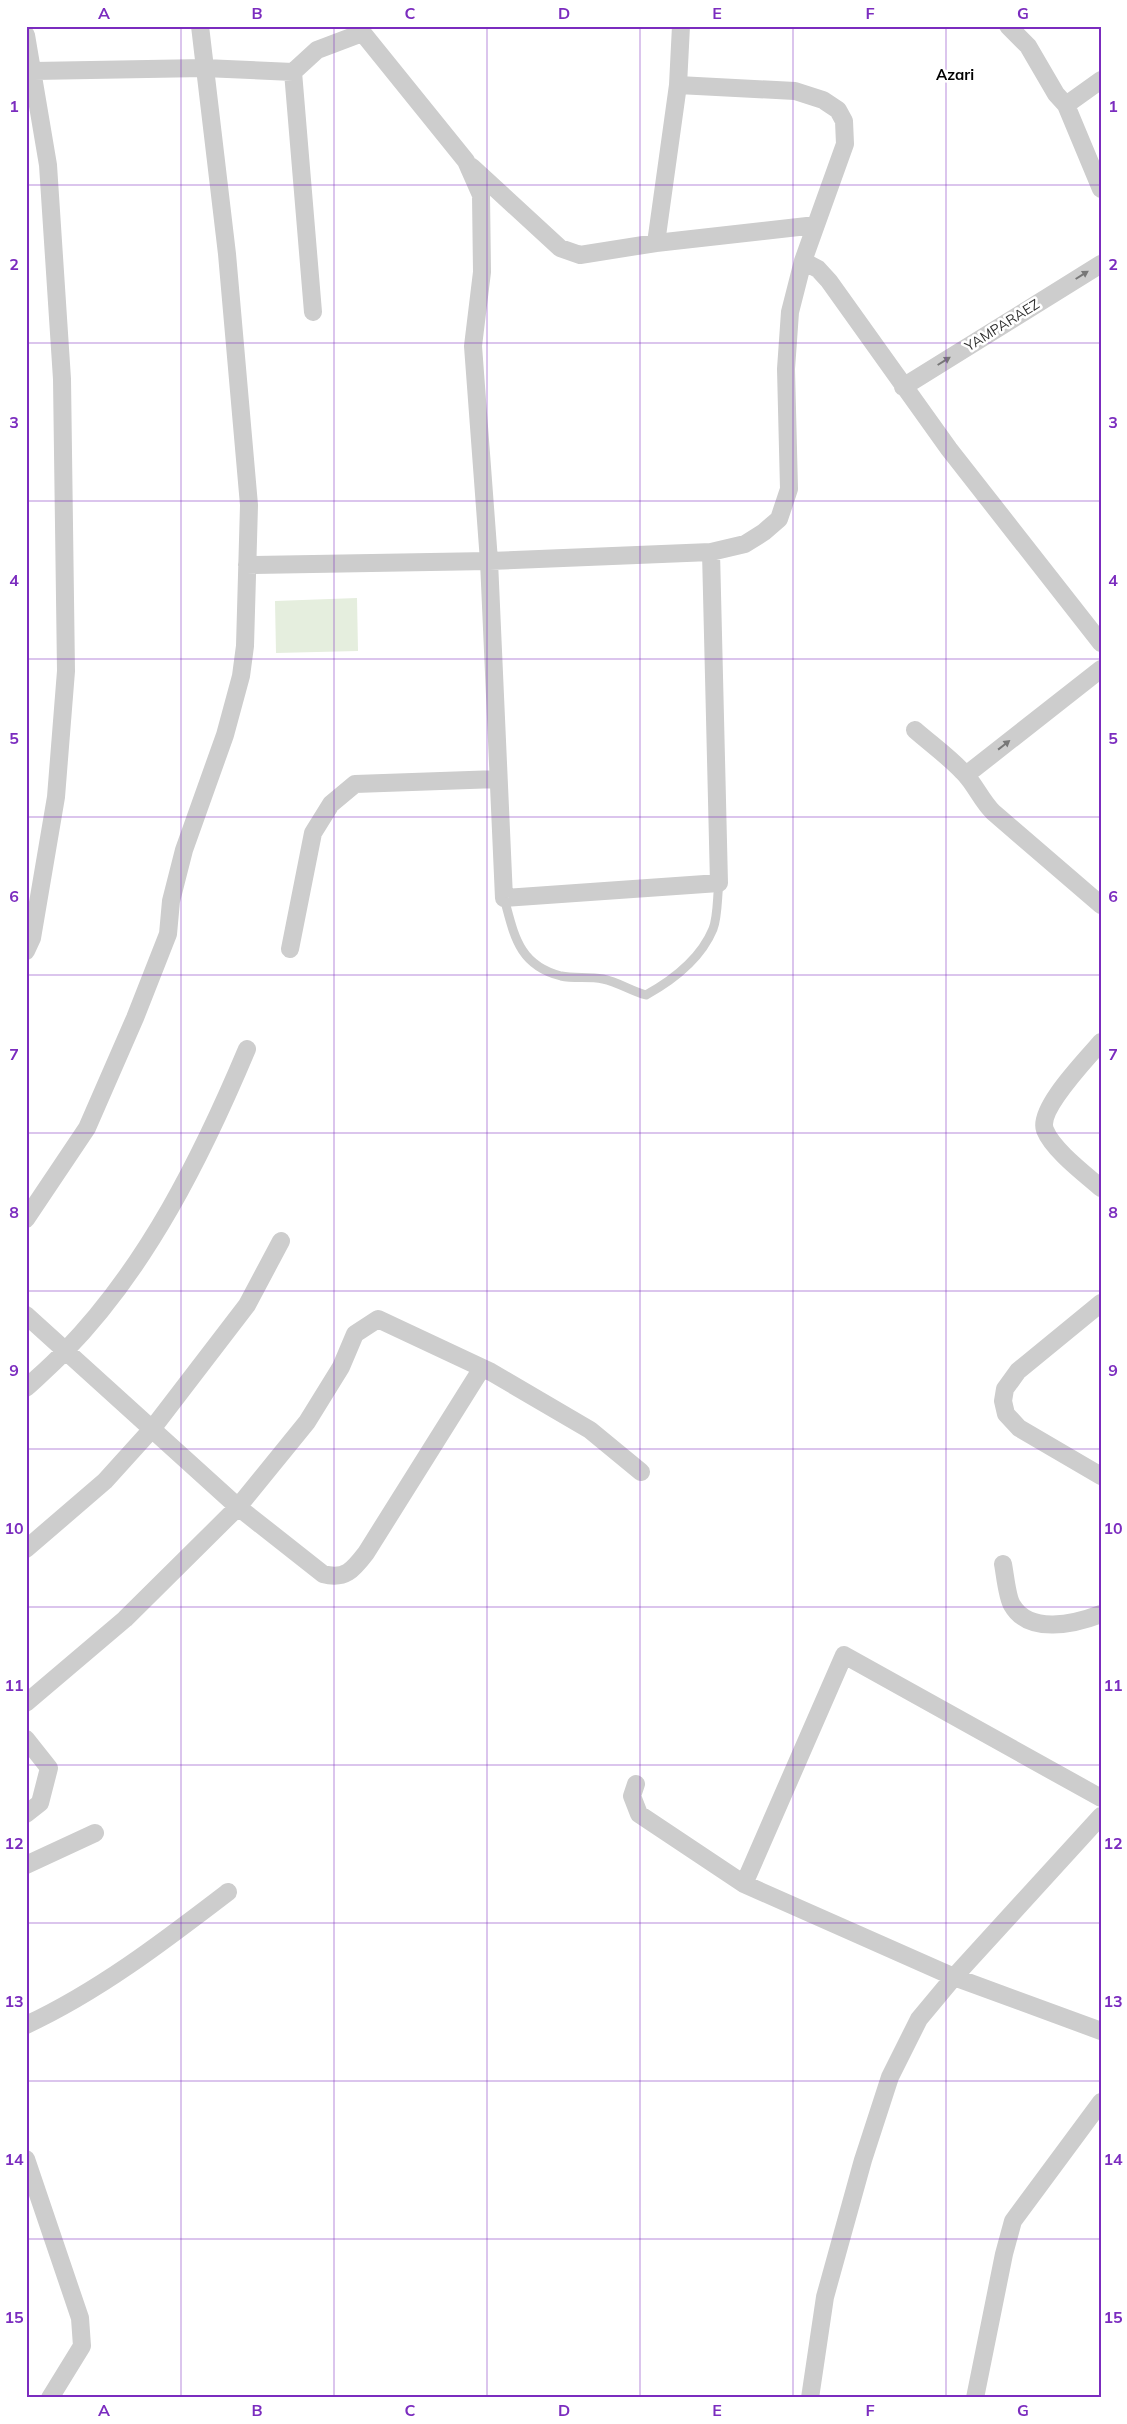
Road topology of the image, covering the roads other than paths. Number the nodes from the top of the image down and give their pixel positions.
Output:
1 (200, 26) edge
2 (681, 26) edge
3 (1008, 26) edge
4 (359, 30) edge
5 (26, 35) edge
6 (204, 68) junction
7 (34, 71) junction
8 (293, 72) junction
9 (1101, 80) edge
10 (678, 85) junction
11 (1066, 105) junction
12 (466, 161) junction
13 (1101, 189) edge
14 (816, 225) junction
15 (656, 243) junction
16 (803, 261) junction
17 (1101, 264) edge
18 (313, 312) dead end
19 (903, 386) junction
20 (711, 552) junction
21 (489, 561) junction
22 (247, 565) junction
23 (1101, 643) edge
24 (1101, 670) edge
25 (915, 730) dead end
26 (966, 775) junction
27 (498, 779) junction
28 (719, 883) junction
29 (504, 898) junction
30 (1101, 904) edge
31 (290, 949) dead end
32 (26, 951) edge
33 (1101, 1042) edge
34 (247, 1049) dead end
35 (1101, 1188) edge
36 (26, 1219) edge
37 (281, 1241) dead end
38 (1101, 1303) edge
39 (26, 1315) edge
40 (66, 1351) junction
41 (482, 1368) junction
42 (26, 1388) edge
43 (152, 1429) junction
44 (641, 1472) dead end
45 (1101, 1476) edge
46 (238, 1507) junction
47 (26, 1549) edge
48 (1003, 1564) dead end
49 (1101, 1614) edge
50 (26, 1703) edge
51 (26, 1739) edge
52 (636, 1784) dead end
53 (1101, 1798) edge
54 (26, 1814) edge
55 (1101, 1816) edge
56 (95, 1833) dead end
57 (26, 1865) edge
58 (744, 1884) junction
59 (228, 1892) dead end
60 (954, 1977) junction
61 (26, 2025) edge
62 (1101, 2031) edge
63 (1101, 2102) edge
64 (26, 2159) edge
65 (50, 2398) edge
66 (810, 2398) edge
67 (975, 2398) edge

1 - 6 street
2 - 10 street
3 - 11 street
4 - 8 street
4 - 12 street
5 - 7 street
6 - 7 street
6 - 8 street
6 - 22 street
7 - 32 street
8 - 18 street
9 - 11 street
10 - 14 street
10 - 15 street
11 - 13 street
12 - 15 street
12 - 21 street
14 - 15 street
14 - 16 street
16 - 19 street
16 - 20 street
19 -> 17 street, YAMPARAEZ
19 - 23 street
20 - 21 street
20 - 28 street
21 - 22 street
21 - 27 street
22 - 36 street
26 -> 24 street
25 - 26 street
26 - 30 street
27 - 29 street
27 - 31 street
28 - 29 street
28 - 29 lane
33 - 35 street
34 - 40 street
37 - 43 street
38 - 45 street
39 - 40 street
40 - 42 street
40 - 43 street
41 - 44 street
41 - 46 street
41 - 46 street
43 - 46 street
43 - 47 street
46 - 50 street
48 - 49 street
51 - 54 street
52 - 58 street
53 - 58 street
55 - 60 street
56 - 57 street
58 - 60 street
59 - 61 street
60 - 62 street
60 - 66 street
63 - 67 street
64 - 65 street

